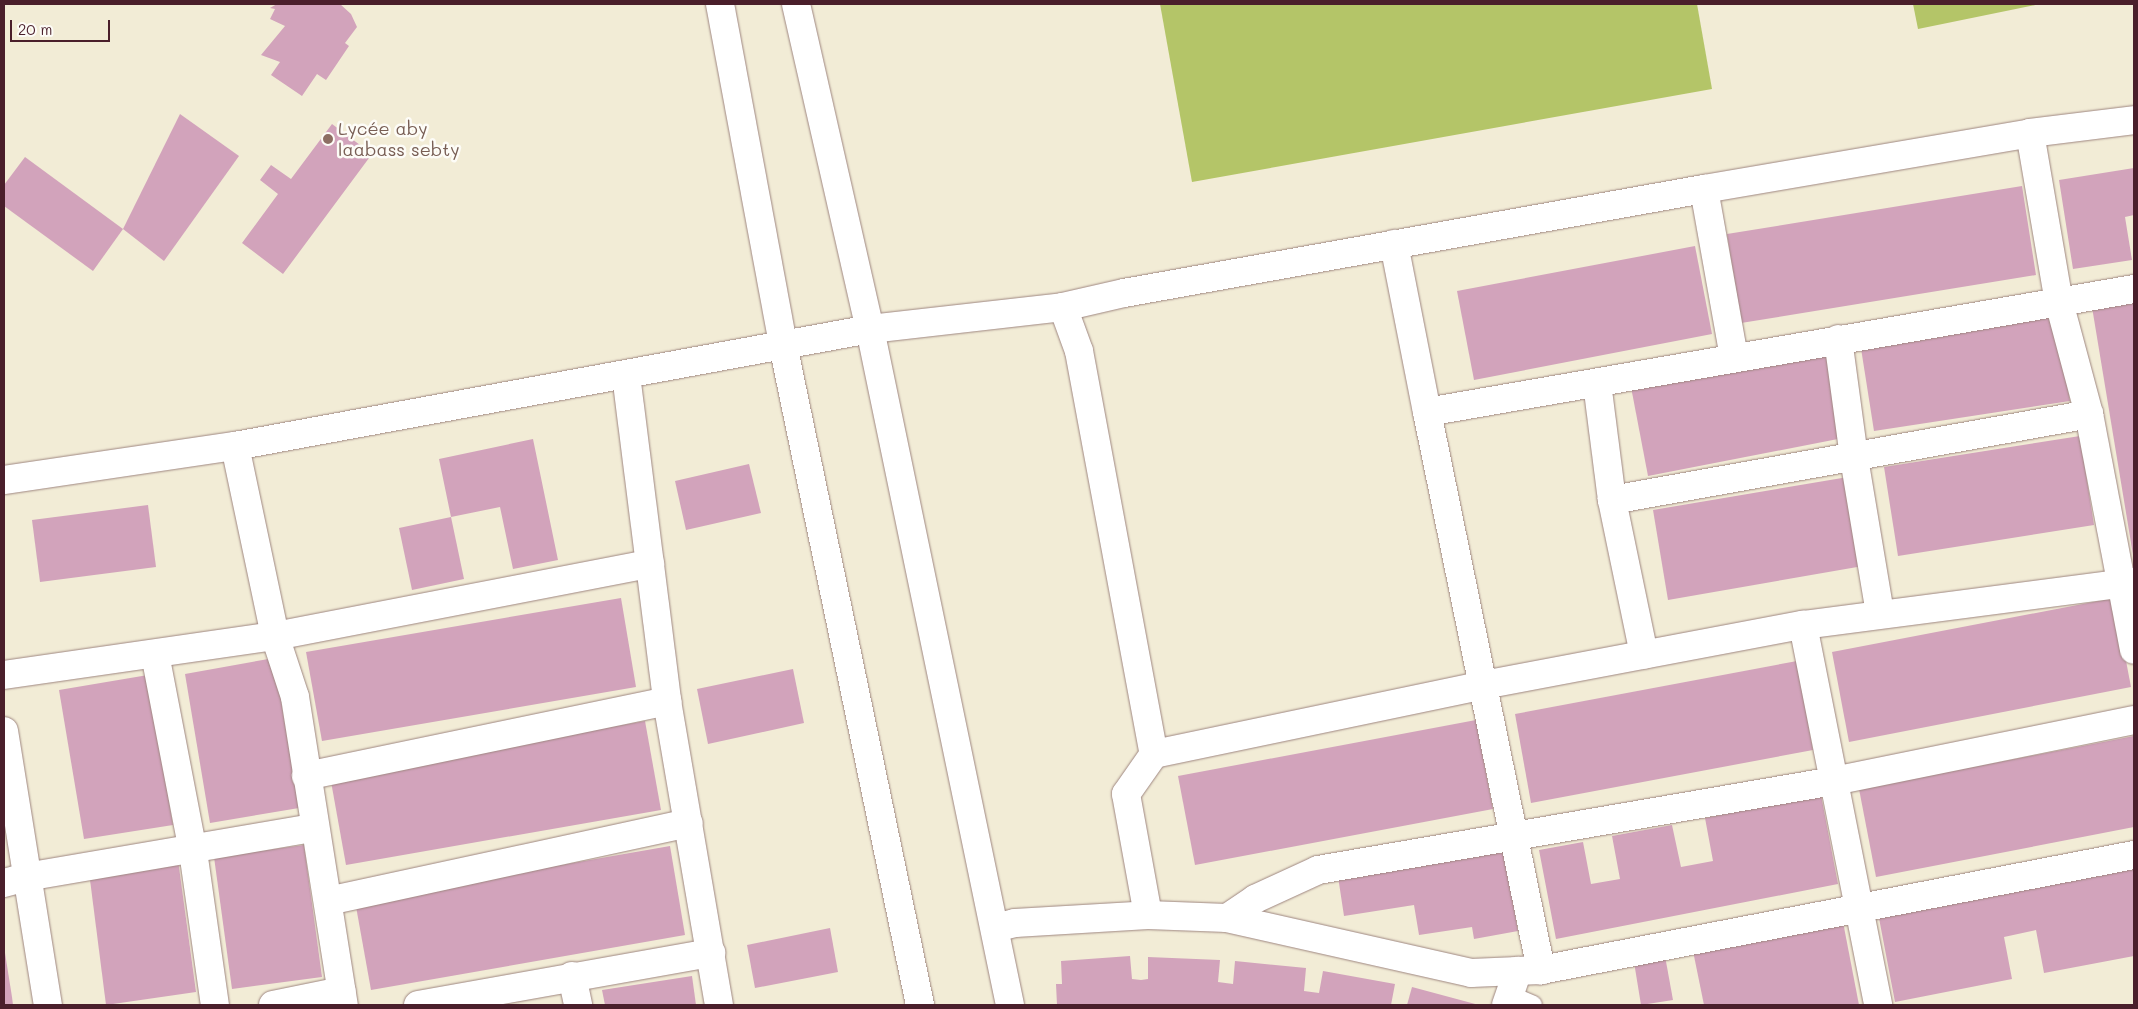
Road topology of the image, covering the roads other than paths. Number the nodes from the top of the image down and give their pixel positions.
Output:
1 (720, 4) edge
2 (796, 4) edge
3 (2134, 120) edge
4 (2030, 133) junction
5 (1704, 189) junction
6 (1394, 244) junction
7 (2134, 289) edge
8 (2059, 302) junction
9 (1063, 307) junction
10 (870, 329) junction
11 (1838, 340) junction
12 (783, 345) junction
13 (1734, 357) junction
14 (626, 375) junction
15 (1597, 383) junction
16 (1427, 412) junction
17 (2089, 414) junction
18 (235, 446) junction
19 (1854, 458) junction
20 (4, 480) edge
21 (1612, 500) junction
22 (650, 564) junction
23 (2127, 584) edge
24 (1880, 613) junction
25 (1803, 625) junction
26 (274, 636) junction
27 (2134, 650) edge
28 (155, 654) junction
29 (1644, 655) junction
30 (4, 675) edge
31 (1484, 685) junction
32 (667, 700) junction
33 (2134, 720) edge
34 (4, 731) edge
35 (1154, 754) junction
36 (306, 776) junction
37 (1834, 781) junction
38 (689, 822) junction
39 (314, 828) junction
40 (1516, 836) junction
41 (193, 851) junction
42 (2134, 855) edge
43 (15, 880) edge
44 (328, 901) junction
45 (1859, 909) junction
46 (1148, 914) junction
47 (1228, 918) junction
48 (995, 928) junction
49 (711, 953) junction
50 (572, 976) junction
51 (1522, 989) edge
52 (334, 999) edge
53 (449, 1002) edge
54 (48, 1005) edge
55 (215, 1005) edge
56 (273, 1005) edge
57 (418, 1005) edge
58 (578, 1005) edge
59 (719, 1005) edge
60 (920, 1005) edge
61 (1010, 1005) edge
62 (1878, 1005) edge

1 - 12 street
2 - 10 street
3 - 4 street
4 - 5 street
4 - 8 street
5 - 6 street
5 - 13 street
6 - 9 street
6 - 16 street
7 - 8 street
8 - 11 street
8 - 17 street
9 - 10 street
9 - 35 street
10 - 12 street
10 - 48 street
11 - 13 street
11 - 19 street
12 - 14 street
12 - 60 street
13 - 15 street
14 - 18 street
14 - 22 street
15 - 16 street
15 - 21 street
16 - 31 street
17 - 19 street
17 - 23 street
18 - 20 street
18 - 26 street
19 - 21 street
19 - 24 street
21 - 29 street
22 - 26 street
22 - 32 street
23 - 24 street
23 - 27 street
24 - 25 street
25 - 29 street
25 - 37 street
26 - 28 street
26 - 36 street
28 - 30 street
28 - 41 street
29 - 31 street
31 - 35 street
31 - 40 street
32 - 36 street
32 - 38 street
33 - 37 street
34 - 43 street
35 - 46 street
36 - 39 street
37 - 40 street
37 - 45 street
38 - 44 street
38 - 49 street
39 - 41 street
39 - 44 street
40 - 47 street
40 - 51 street
41 - 43 street
41 - 55 street
42 - 45 street
43 - 54 street
44 - 52 street
45 - 51 street
45 - 62 street
46 - 47 street
46 - 48 street
47 - 51 street
48 - 61 street
49 - 50 street
49 - 59 street
50 - 53 street
50 - 58 street
52 - 56 street
53 - 57 street

